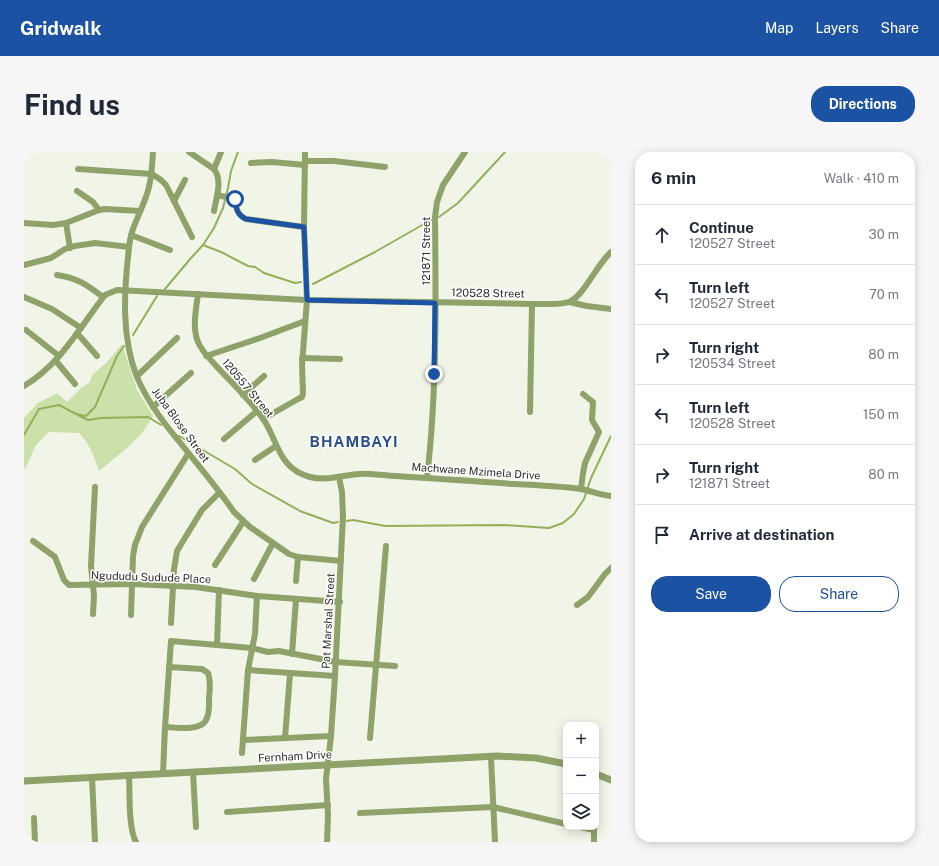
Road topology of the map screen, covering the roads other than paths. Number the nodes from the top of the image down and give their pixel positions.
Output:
1 (153, 152) edge
2 (189, 152) edge
3 (221, 152) edge
4 (305, 152) edge
5 (465, 152) edge
6 (251, 163) dead end
7 (305, 163) junction
8 (385, 167) dead end
9 (78, 169) dead end
10 (214, 169) junction
11 (152, 174) junction
12 (185, 180) dead end
13 (77, 191) dead end
14 (220, 195) junction
15 (174, 201) junction
16 (99, 210) junction
17 (140, 211) junction
18 (214, 211) dead end
19 (24, 223) edge
20 (66, 223) junction
21 (304, 227) junction
22 (131, 235) junction
23 (192, 236) dead end
24 (129, 247) junction
25 (70, 248) junction
26 (170, 250) dead end
27 (611, 252) edge
28 (24, 265) edge
29 (57, 275) dead end
30 (126, 290) junction
31 (198, 294) junction
32 (24, 297) edge
33 (103, 297) junction
34 (307, 300) junction
35 (568, 302) junction
36 (435, 303) junction
37 (532, 304) junction
38 (611, 309) edge
39 (305, 321) junction
40 (81, 328) junction
41 (26, 330) dead end
42 (77, 333) junction
43 (177, 338) dead end
44 (97, 356) dead end
45 (206, 356) junction
46 (302, 358) junction
47 (57, 359) junction
48 (340, 359) dead end
49 (191, 373) dead end
50 (137, 376) junction
51 (264, 376) dead end
52 (75, 384) dead end
53 (24, 386) edge
54 (583, 394) dead end
55 (243, 395) junction
56 (153, 407) junction
57 (257, 411) junction
58 (530, 412) dead end
59 (263, 419) junction
60 (224, 439) dead end
61 (276, 446) junction
62 (188, 454) junction
63 (255, 460) dead end
64 (339, 477) junction
65 (427, 478) junction
66 (95, 487) dead end
67 (586, 490) junction
68 (219, 493) junction
69 (611, 496) edge
70 (243, 522) junction
71 (32, 542) dead end
72 (273, 543) junction
73 (386, 546) dead end
74 (298, 557) junction
75 (341, 561) junction
76 (215, 565) dead end
77 (611, 568) edge
78 (254, 579) dead end
79 (296, 581) dead end
80 (92, 584) junction
81 (132, 584) junction
82 (173, 586) junction
83 (219, 590) junction
84 (257, 596) junction
85 (296, 599) junction
86 (340, 602) junction
87 (577, 605) dead end
88 (93, 614) dead end
89 (131, 615) dead end
90 (171, 623) dead end
91 (217, 644) junction
92 (252, 648) junction
93 (292, 654) junction
94 (336, 662) junction
95 (376, 664) junction
96 (395, 666) dead end
97 (168, 668) junction
98 (248, 670) junction
99 (290, 674) junction
100 (336, 676) junction
101 (165, 727) junction
102 (331, 736) junction
103 (285, 738) junction
104 (370, 738) dead end
105 (243, 740) junction
106 (242, 753) dead end
107 (491, 757) junction
108 (563, 764) edge
109 (327, 765) junction
110 (193, 772) junction
111 (163, 774) junction
112 (599, 775) edge
113 (129, 776) junction
114 (92, 777) junction
115 (611, 780) edge
116 (24, 781) edge
117 (328, 805) junction
118 (493, 807) junction
119 (227, 812) dead end
120 (360, 813) dead end
121 (34, 818) dead end
122 (563, 823) edge
123 (196, 827) dead end
124 (594, 830) edge
125 (35, 842) edge
126 (95, 842) edge
127 (136, 842) edge
128 (327, 842) edge
129 (495, 842) edge
130 (594, 842) edge

1 - 11 street, Juba Blose Street
2 - 10 street
3 - 10 street
4 - 7 street
5 - 36 street, 121871 Street
6 - 7 street
7 - 8 street
7 - 21 street
9 - 11 street
10 - 14 street
11 - 15 street
11 - 17 street, Juba Blose Street
12 - 15 street
13 - 16 street
14 - 18 street
14 - 21 street
15 - 23 street
16 - 17 street
16 - 20 street
17 - 22 street, Juba Blose Street
19 - 20 street
20 - 25 street
21 - 34 street
22 - 24 street, Juba Blose Street
22 - 26 street
24 - 25 street
24 - 30 street, Juba Blose Street
25 - 28 street
27 - 35 street
29 - 33 street
30 - 31 street, 120528 Street
30 - 33 street, 120528 Street
30 - 50 street, Juba Blose Street
31 - 34 street, 120528 Street
31 - 45 street, 120557 Street
32 - 40 street
33 - 40 street
34 - 36 street, 120528 Street
34 - 39 street
35 - 37 street, 120528 Street
35 - 38 street, 120528 Street
36 - 37 street, 120528 Street
36 - 65 street, 121871 Street
37 - 58 street
39 - 45 street
39 - 46 street
40 - 42 street
41 - 47 street
42 - 44 street
42 - 47 street
43 - 50 street
45 - 55 street, 120557 Street
46 - 48 street
46 - 59 street
47 - 52 street
47 - 53 street
49 - 56 street
50 - 56 street, Juba Blose Street
51 - 55 street
54 - 67 street
55 - 57 street, 120557 Street
56 - 62 street, Juba Blose Street
57 - 59 street, 120557 Street
57 - 60 street
59 - 61 street, 120557 Street
61 - 63 street
61 - 64 street, 120557 Street
62 - 68 street, Juba Blose Street
62 - 81 street
64 - 65 street, Machwane Mzimela Drive
64 - 75 street, Pat Marshal Street
65 - 67 street, Machwane Mzimela Drive
66 - 80 street
67 - 69 street, Machwane Mzimela Drive
68 - 70 street, Juba Blose Street
68 - 82 street
70 - 72 street, Juba Blose Street
70 - 76 street
71 - 80 street, Ngududu Sudude Place
72 - 74 street, Juba Blose Street
72 - 78 street
73 - 95 street
74 - 75 street, Juba Blose Street
74 - 79 street
75 - 86 street, Pat Marshal Street
77 - 87 street
80 - 81 street, Ngududu Sudude Place
80 - 88 street
81 - 82 street, Ngududu Sudude Place
81 - 89 street
82 - 83 street, Ngududu Sudude Place
82 - 90 street
83 - 84 street, Ngududu Sudude Place
83 - 91 street
84 - 85 street, Ngududu Sudude Place
84 - 92 street
85 - 86 street, Ngududu Sudude Place
85 - 93 street
86 - 94 street, Pat Marshal Street
91 - 92 street
91 - 97 street
92 - 93 street
92 - 98 street
93 - 94 street
94 - 95 street
94 - 100 street, Pat Marshal Street
95 - 96 street
95 - 104 street
97 - 101 street
97 - 101 street
98 - 99 street
98 - 105 street
99 - 100 street
99 - 103 street
100 - 102 street, Pat Marshal Street
101 - 111 street
102 - 103 street
102 - 109 street, Pat Marshal Street
103 - 105 street
105 - 106 street
107 - 108 street, Fernham Drive
107 - 109 street, Fernham Drive
107 - 118 street
109 - 110 street, Fernham Drive
109 - 117 street, Pat Marshal Street
110 - 111 street, Fernham Drive
110 - 123 street
111 - 113 street, Fernham Drive
112 - 115 street
113 - 114 street, Fernham Drive
113 - 127 street
114 - 116 street, Fernham Drive
114 - 126 street
117 - 119 street
117 - 128 street, Pat Marshal Street
118 - 120 street
118 - 122 street
118 - 129 street
121 - 125 street
124 - 130 street

